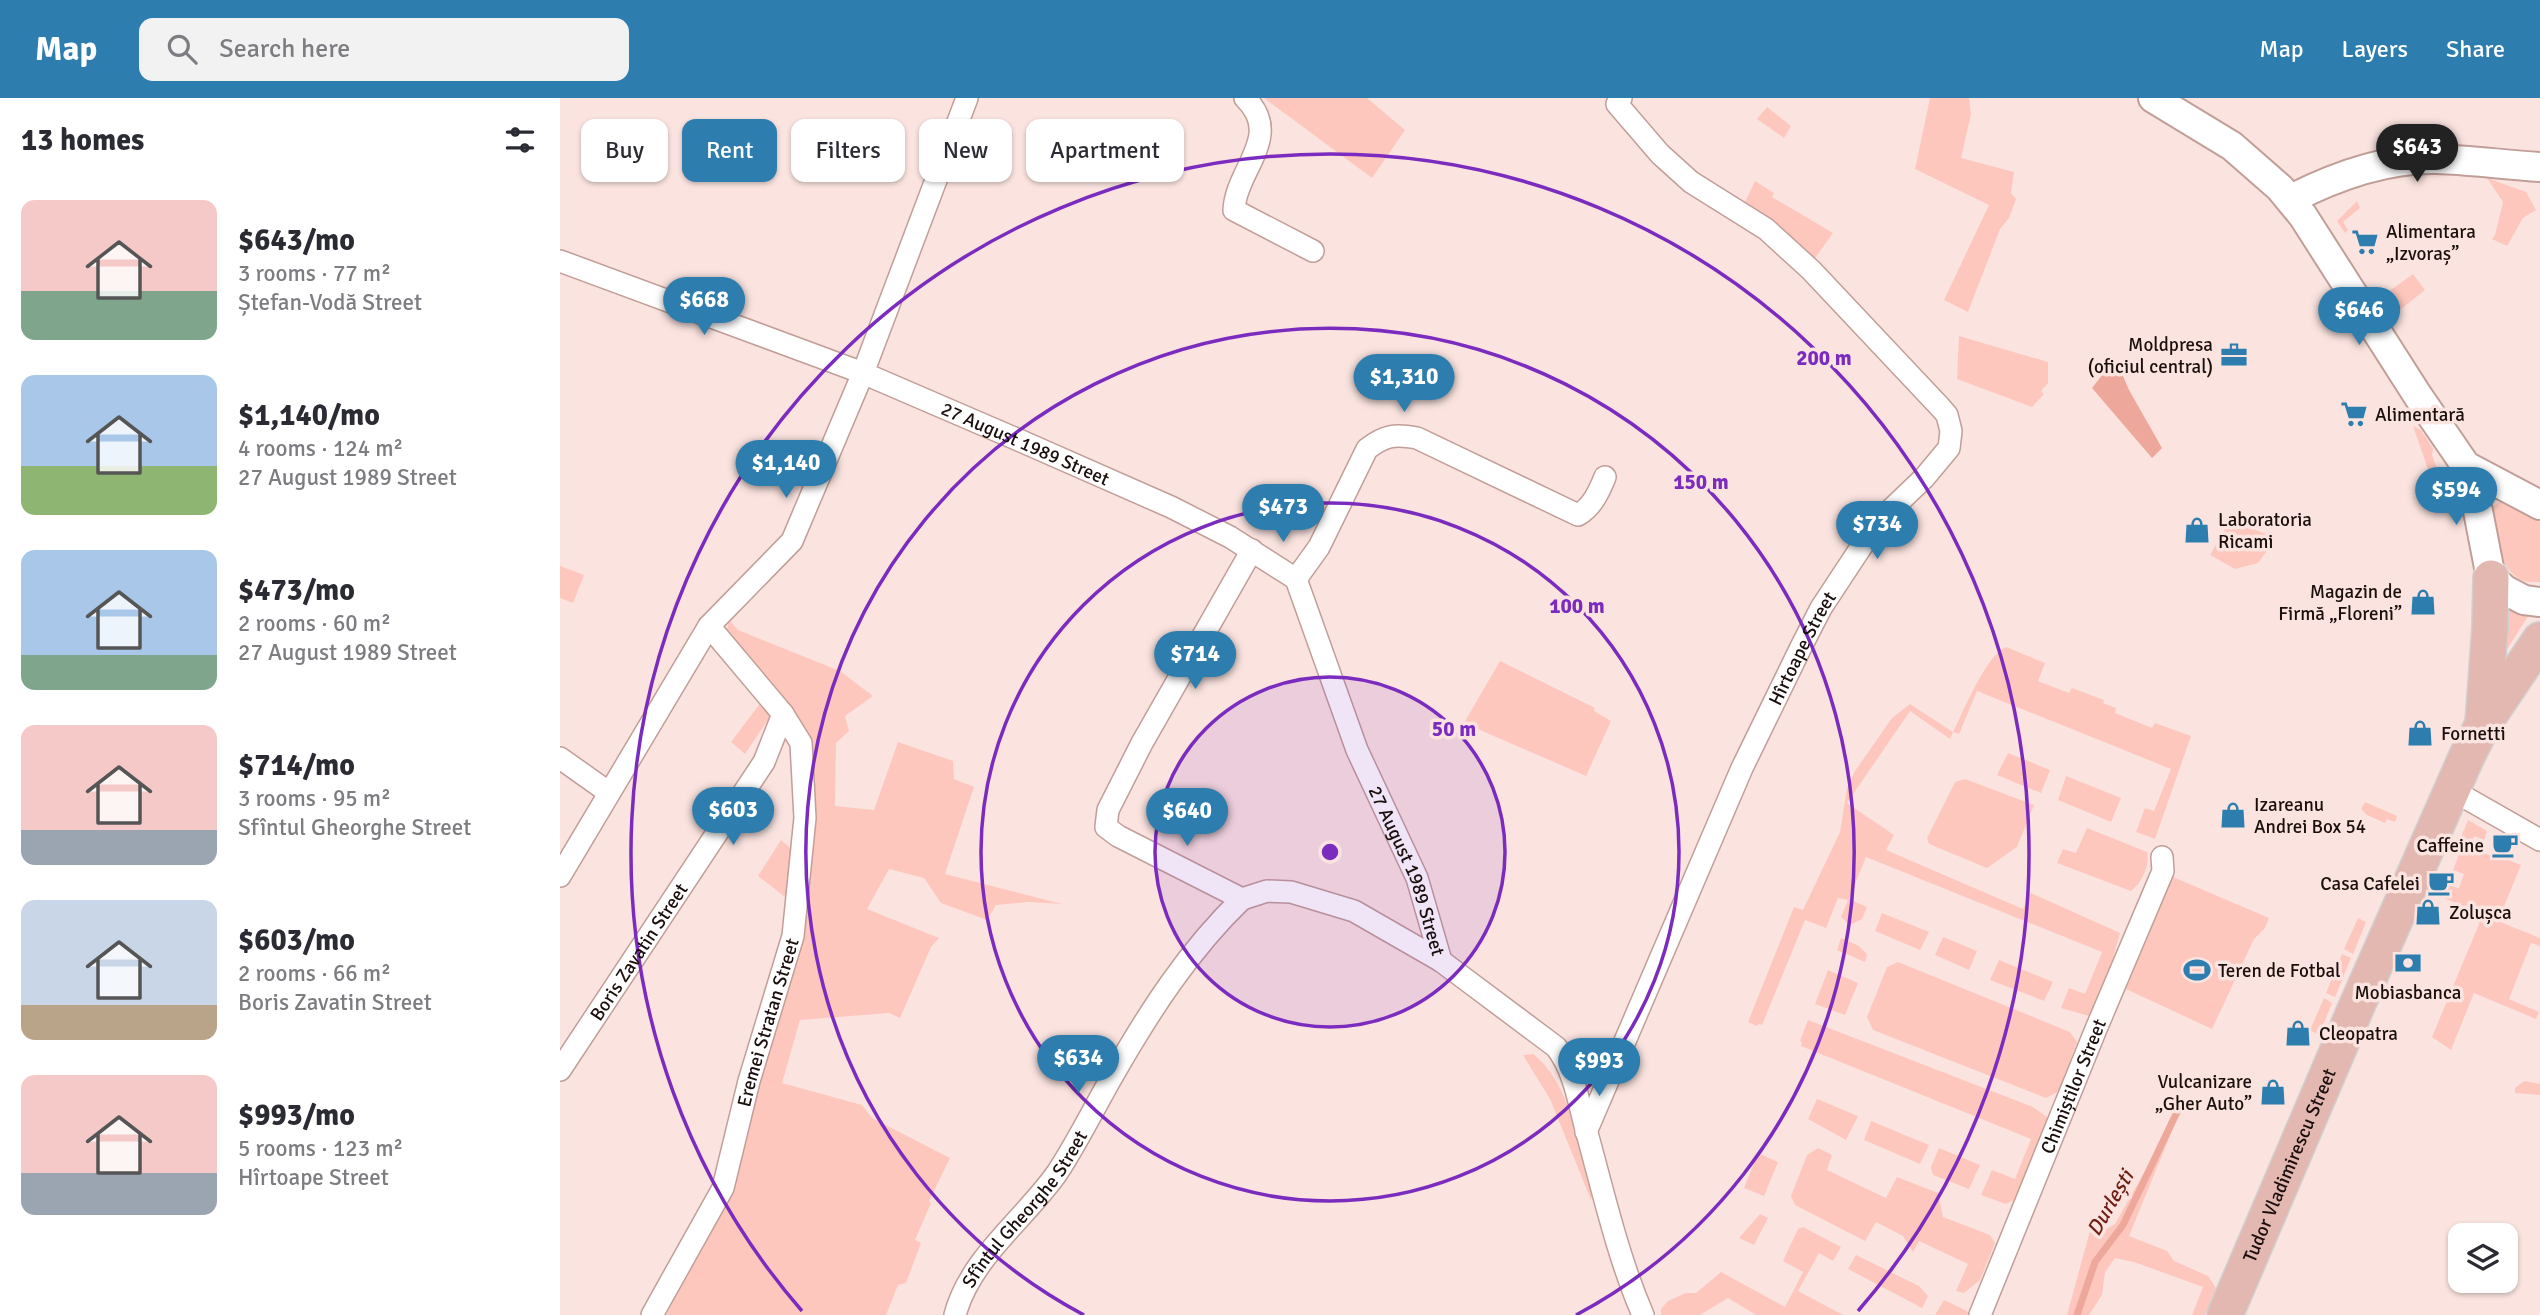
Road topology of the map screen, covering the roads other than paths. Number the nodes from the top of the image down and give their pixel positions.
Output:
1 (967, 98) edge
2 (1245, 98) edge
3 (2153, 98) edge
4 (1616, 100) edge
5 (2540, 167) edge
6 (2291, 200) junction
7 (1313, 251) dead end
8 (560, 261) edge
9 (863, 373) junction
10 (2466, 466) junction
11 (1605, 477) dead end
12 (2540, 505) edge
13 (1252, 550) junction
14 (2491, 578) junction
15 (1296, 579) junction
16 (2540, 602) edge
17 (709, 626) junction
18 (2540, 640) edge
19 (783, 714) junction
20 (2482, 726) junction
21 (560, 758) edge
22 (2452, 790) junction
23 (608, 792) junction
24 (2540, 840) edge
25 (2162, 857) dead end
26 (560, 876) edge
27 (1242, 899) junction
28 (1441, 961) junction
29 (560, 1070) edge
30 (1587, 1132) junction
31 (652, 1315) edge
32 (955, 1315) edge
33 (1643, 1315) edge
34 (1980, 1315) edge
35 (2225, 1315) edge

1 - 9 street
2 - 7 street
3 - 6 street
4 - 30 street, Hîrtoape Street
5 - 6 street
6 - 10 street
8 - 9 street, 27 August 1989 Street
9 - 13 street, 27 August 1989 Street
9 - 17 street
10 - 12 street
10 - 14 street
11 - 15 street
13 - 15 street, 27 August 1989 Street
13 - 27 street
14 - 16 street
14 - 20 main road
15 - 28 street, 27 August 1989 Street
17 - 19 street
17 - 23 street
18 - 20 main road, Tudor Vladimirescu Street
19 - 29 street, Boris Zavatin Street
19 - 31 street, Eremei Stratan Street
20 - 22 main road, Tudor Vladimirescu Street
21 - 23 street
22 - 24 street
22 - 35 main road, Tudor Vladimirescu Street
23 - 26 street
25 - 34 street, Chimiștilor Street
27 - 28 street
27 - 32 street, Sfîntul Gheorghe Street
28 - 30 street, 27 August 1989 Street
30 - 33 street, 27 August 1989 Street

